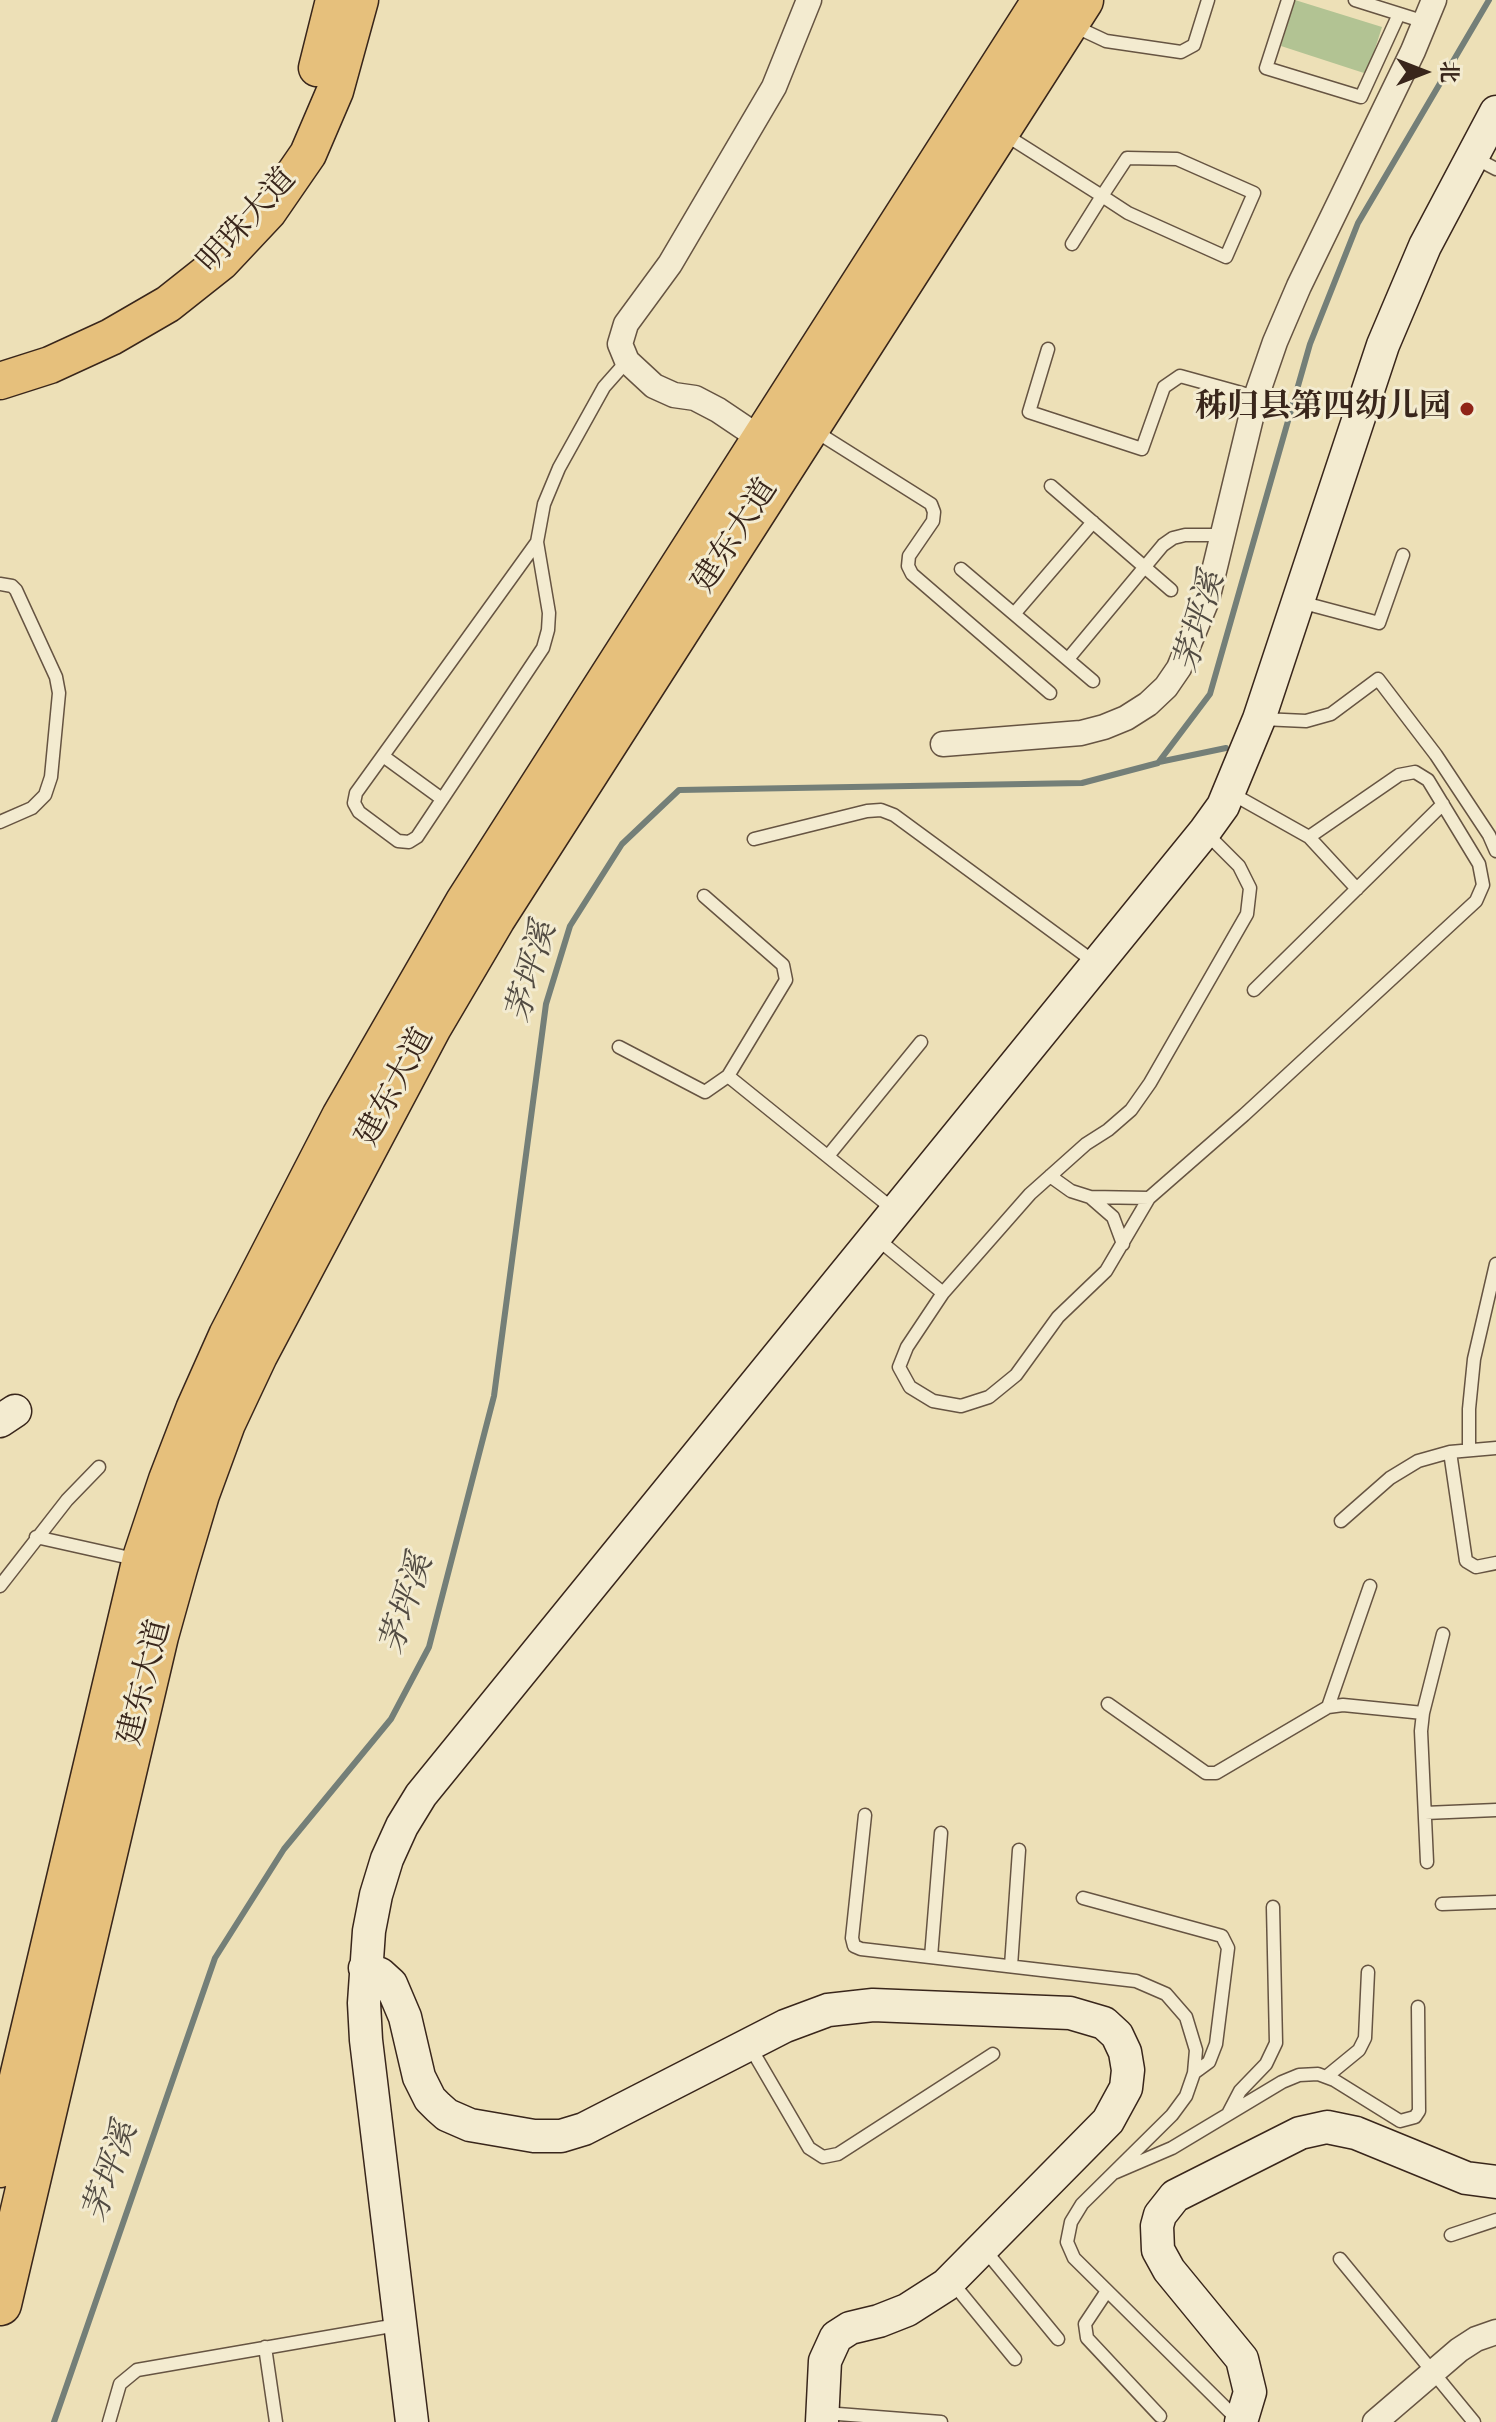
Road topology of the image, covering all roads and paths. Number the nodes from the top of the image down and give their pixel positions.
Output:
1 (334, 0) edge
2 (360, 0) edge
3 (809, 0) edge
4 (1208, 0) edge
5 (1288, 0) edge
6 (1355, 0) edge
7 (1058, 7) edge
8 (1429, 11) edge
9 (1399, 14) junction
10 (1496, 112) edge
11 (985, 122) junction
12 (1484, 163) edge
13 (1102, 196) junction
14 (1072, 244) dead end
15 (1048, 349) dead end
16 (0, 358) edge
17 (627, 361) junction
18 (0, 381) edge
19 (1256, 397) junction
20 (785, 433) junction
21 (1051, 486) dead end
22 (1093, 522) junction
23 (1223, 535) junction
24 (537, 542) junction
25 (1403, 555) dead end
26 (1144, 567) junction
27 (961, 569) dead end
28 (0, 584) edge
29 (1171, 590) dead end
30 (1297, 601) junction
31 (1014, 614) junction
32 (1068, 659) junction
33 (1093, 681) dead end
34 (1050, 693) dead end
35 (1259, 719) junction
36 (943, 744) dead end
37 (383, 756) junction
38 (1229, 792) junction
39 (442, 799) junction
40 (1443, 804) junction
41 (0, 822) edge
42 (1205, 831) junction
43 (1309, 837) junction
44 (754, 839) dead end
45 (1496, 851) edge
46 (1357, 889) junction
47 (704, 896) dead end
48 (1097, 964) junction
49 (1254, 990) dead end
50 (921, 1042) dead end
51 (619, 1047) dead end
52 (728, 1076) junction
53 (828, 1156) junction
54 (1050, 1176) junction
55 (1090, 1197) junction
56 (1149, 1198) junction
57 (896, 1211) junction
58 (875, 1237) junction
59 (1123, 1244) junction
60 (1496, 1264) edge
61 (943, 1293) junction
62 (1496, 1448) edge
63 (1469, 1450) junction
64 (1450, 1452) junction
65 (99, 1467) dead end
66 (1341, 1521) dead end
67 (36, 1537) junction
68 (1496, 1563) edge
69 (159, 1564) junction
70 (0, 1586) edge
71 (1370, 1586) dead end
72 (1443, 1634) dead end
73 (1108, 1704) dead end
74 (1328, 1707) junction
75 (1423, 1713) junction
76 (1496, 1810) edge
77 (1425, 1813) junction
78 (865, 1815) dead end
79 (941, 1833) dead end
80 (1019, 1850) dead end
81 (1427, 1862) dead end
82 (1083, 1898) dead end
83 (1496, 1902) edge
84 (1442, 1904) dead end
85 (1273, 1907) dead end
86 (931, 1957) junction
87 (1011, 1966) junction
88 (365, 1968) junction
89 (1368, 1972) dead end
90 (1418, 2007) dead end
91 (749, 2045) junction
92 (993, 2054) dead end
93 (1194, 2073) junction
94 (1326, 2077) junction
95 (1228, 2114) junction
96 (0, 2166) edge
97 (1110, 2174) junction
98 (1496, 2182) edge
99 (1496, 2220) edge
100 (9, 2228) edge
101 (1451, 2235) dead end
102 (984, 2249) junction
103 (1340, 2259) dead end
104 (951, 2281) junction
105 (1107, 2291) junction
106 (0, 2304) edge
107 (401, 2325) junction
108 (1496, 2332) edge
109 (1058, 2339) dead end
110 (265, 2347) junction
111 (1015, 2359) dead end
112 (1433, 2372) junction
113 (1160, 2416) dead end
114 (822, 2417) edge
115 (109, 2422) edge
116 (276, 2422) edge
117 (412, 2422) edge
118 (941, 2422) edge
119 (1241, 2422) edge
120 (1375, 2422) edge
121 (1474, 2422) edge

1 - 16 main road, 明珠大道
2 - 18 main road, 明珠大道
3 - 17 street
4 - 7 lane
5 - 9 lane
6 - 9 lane
7 - 11 highway, 建东大道
8 - 9 lane
8 - 19 street
10 - 12 main road
11 - 13 lane
11 - 20 highway, 建东大道
12 - 30 main road
13 - 13 lane
13 - 14 lane
15 - 19 lane
17 - 20 street
17 - 24 lane
19 - 23 street
20 - 34 lane
20 - 69 highway, 建东大道
21 - 22 lane
22 - 26 lane
22 - 31 lane
23 - 26 lane
23 - 36 street
24 - 37 lane
24 - 39 lane
25 - 30 lane
26 - 29 lane
26 - 32 lane
27 - 31 lane
28 - 41 lane
30 - 35 main road
31 - 32 lane
32 - 33 lane
35 - 38 main road
35 - 45 lane
37 - 39 lane
37 - 39 lane
38 - 42 main road
38 - 43 lane
40 - 43 lane
40 - 46 lane
40 - 56 lane
42 - 48 main road
42 - 54 lane
43 - 46 lane
44 - 48 lane
46 - 49 lane
47 - 52 lane
48 - 57 main road
50 - 53 lane
51 - 52 lane
52 - 53 lane
53 - 57 lane
54 - 55 lane
54 - 61 lane
55 - 56 lane
55 - 59 lane
56 - 59 lane
57 - 58 main road
58 - 61 lane
58 - 88 main road
59 - 61 lane
60 - 63 lane
62 - 63 lane
63 - 64 lane
64 - 66 lane
64 - 68 lane
65 - 67 lane
67 - 69 lane
67 - 70 lane
69 - 96 highway, 建东大道
69 - 100 highway, 建东大道
71 - 74 lane
72 - 75 lane
73 - 74 lane
74 - 75 lane
75 - 77 lane
76 - 77 lane
77 - 81 lane
78 - 86 lane
79 - 86 lane
80 - 87 lane
82 - 93 lane
83 - 84 lane
85 - 95 lane
86 - 87 lane
87 - 93 lane
88 - 91 main road
88 - 107 main road
89 - 94 lane
90 - 94 lane
91 - 92 lane
91 - 102 main road
93 - 97 lane
94 - 95 lane
95 - 97 lane
97 - 105 lane
98 - 119 main road
99 - 101 lane
100 - 106 highway, 建东大道
102 - 104 main road
102 - 109 lane
103 - 112 lane
104 - 111 lane
104 - 114 main road
105 - 113 lane
105 - 119 lane
107 - 110 lane
107 - 117 main road
108 - 112 street
110 - 115 lane
110 - 116 lane
112 - 120 street
112 - 121 lane
114 - 118 lane

